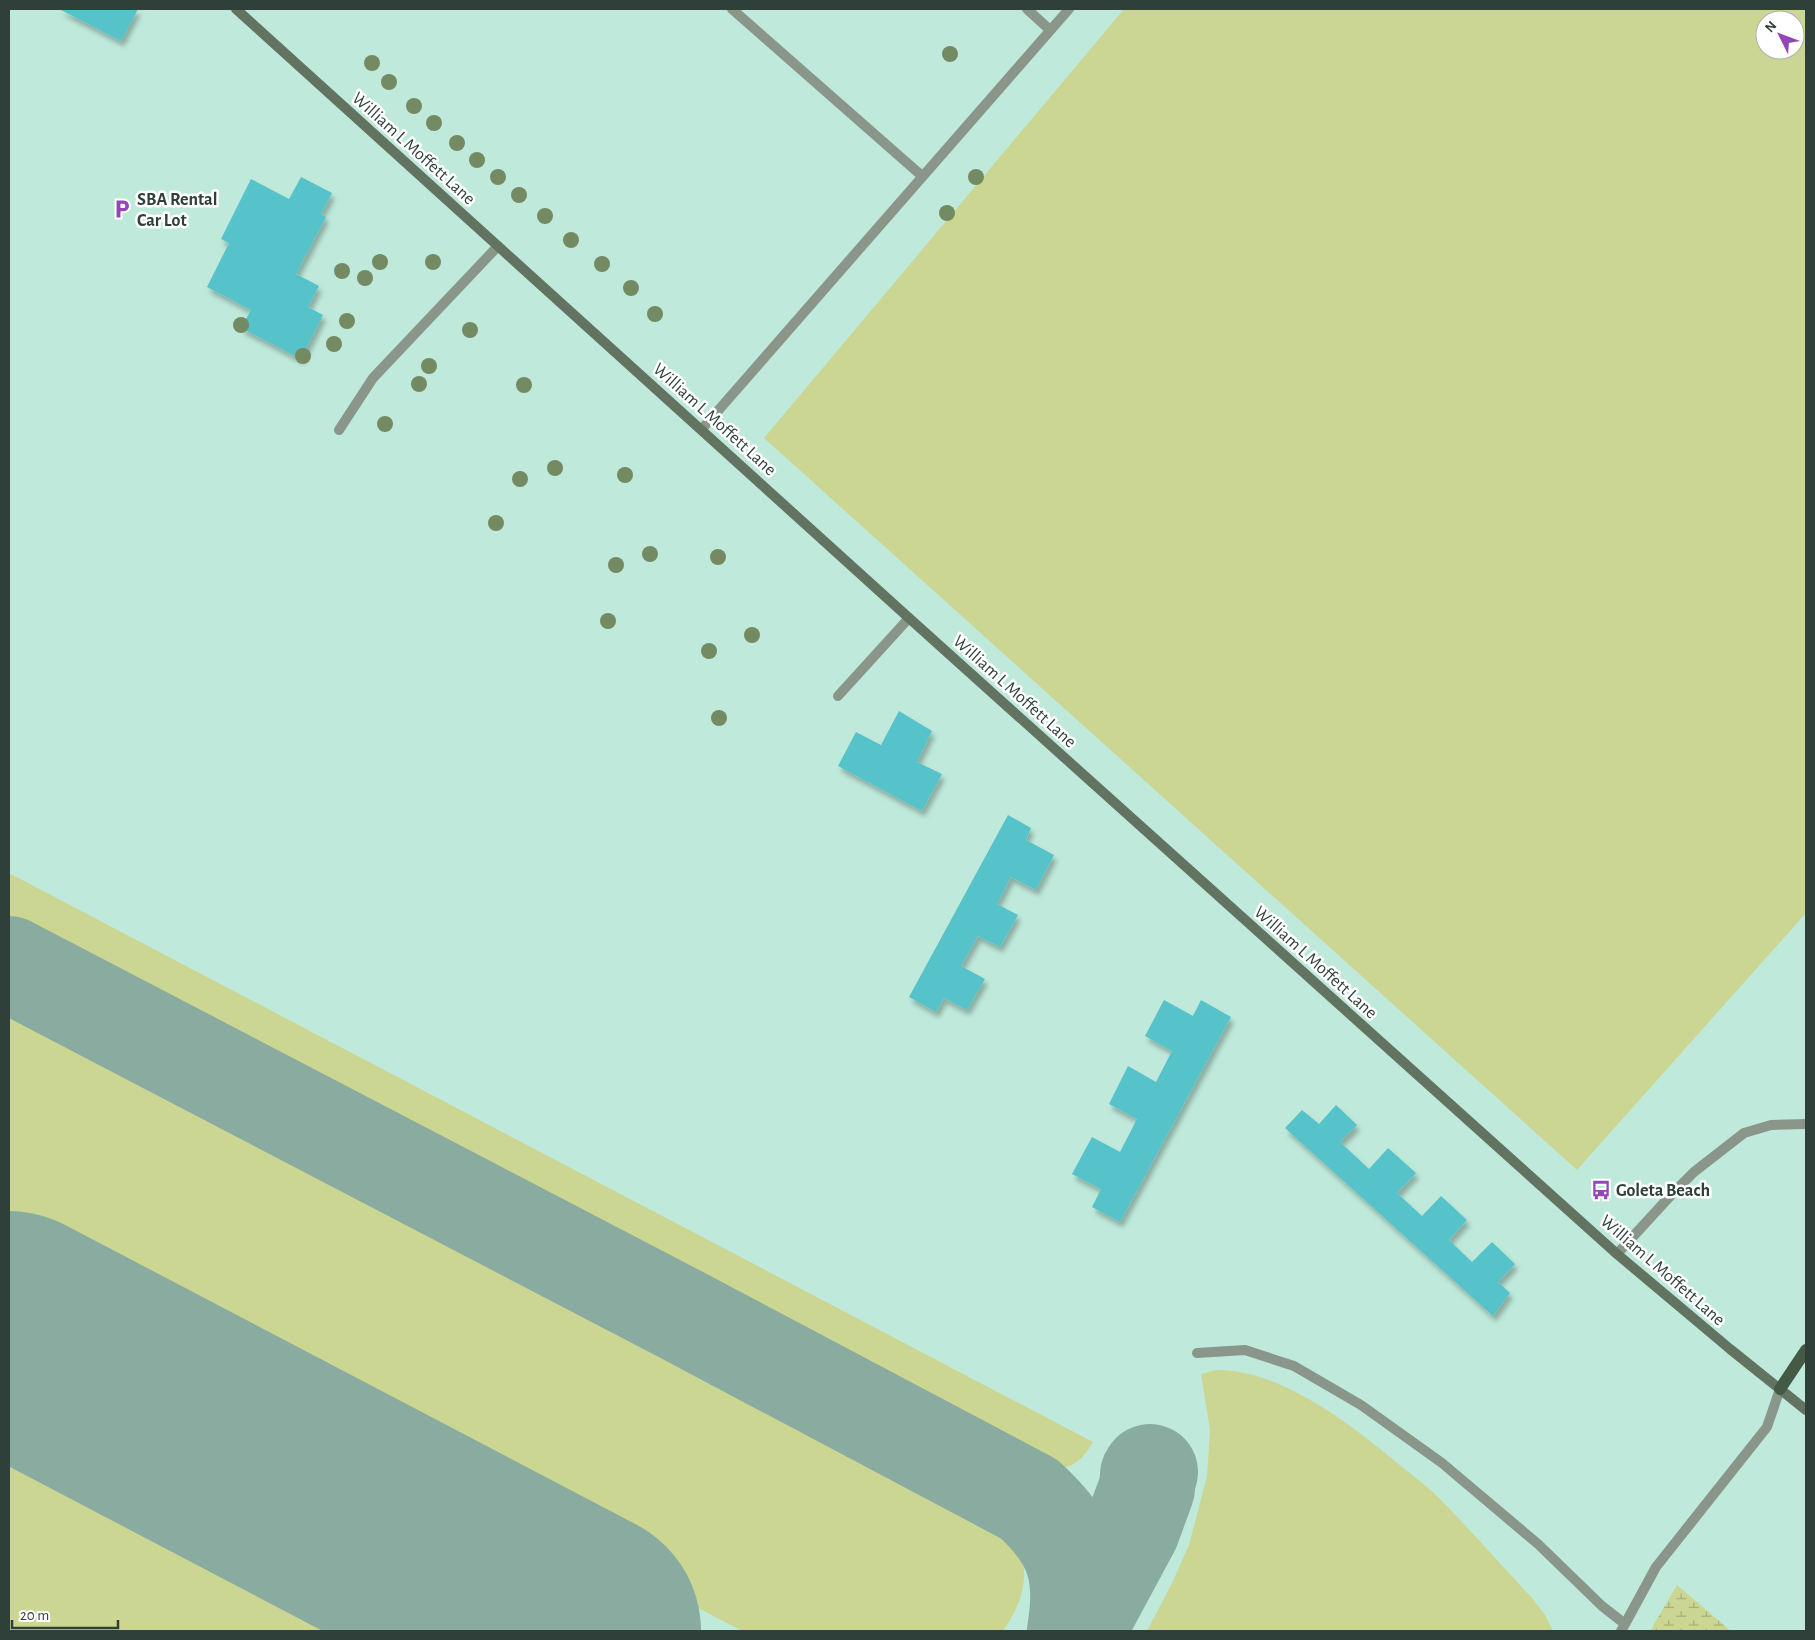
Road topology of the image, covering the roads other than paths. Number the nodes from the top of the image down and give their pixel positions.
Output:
1 (236, 9) edge
2 (732, 9) edge
3 (1027, 9) edge
4 (1069, 9) edge
5 (1050, 30) junction
6 (922, 176) junction
7 (498, 246) junction
8 (702, 429) junction
9 (339, 430) dead end
10 (909, 618) junction
11 (838, 696) dead end
12 (1806, 1124) edge
13 (1617, 1254) junction
14 (1806, 1350) edge
15 (1197, 1353) dead end
16 (1780, 1389) junction
17 (1806, 1410) edge
18 (1622, 1628) edge

1 - 7 street, William L Moffett Lane
2 - 6 lane
3 - 5 lane
4 - 5 lane
5 - 6 lane
6 - 8 lane
7 - 8 street, William L Moffett Lane
7 - 9 lane
8 - 10 street, William L Moffett Lane
10 - 11 lane
10 - 13 street, William L Moffett Lane
12 - 13 lane
13 - 16 street, William L Moffett Lane
14 - 16 main road
15 - 18 lane
16 - 17 street, William L Moffett Lane
16 - 18 lane

